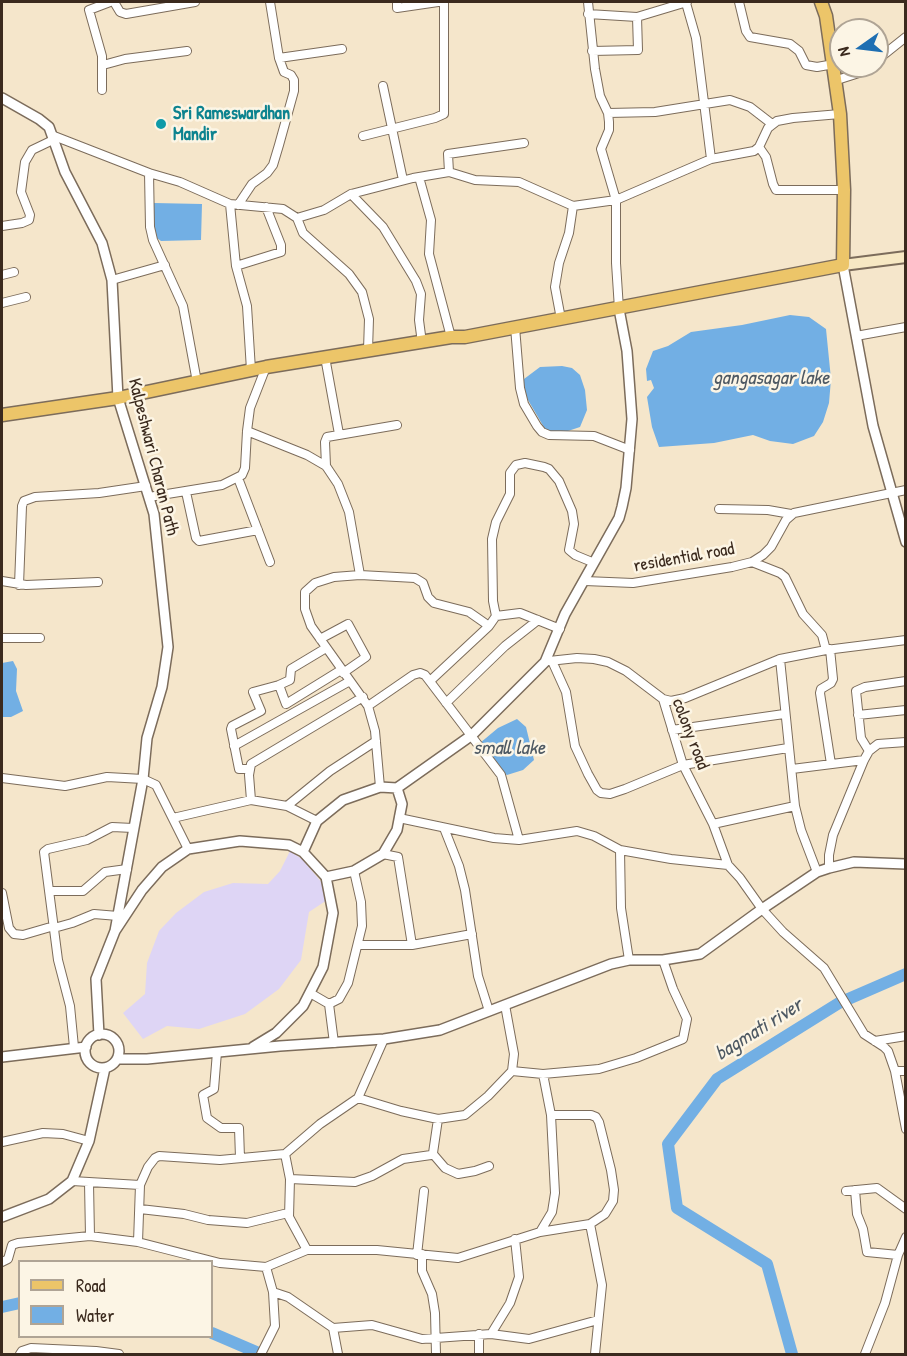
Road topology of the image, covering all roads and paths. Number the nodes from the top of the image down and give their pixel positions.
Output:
1 (112, 2) edge
2 (195, 2) edge
3 (270, 2) edge
4 (397, 2) edge
5 (438, 2) edge
6 (444, 2) edge
7 (588, 2) edge
8 (686, 2) edge
9 (739, 2) edge
10 (822, 2) edge
11 (157, 4) edge
12 (588, 15) junction
13 (637, 16) junction
14 (829, 34) edge
15 (905, 38) edge
16 (342, 49) dead end
17 (187, 51) dead end
18 (592, 51) junction
19 (889, 51) edge
20 (279, 58) junction
21 (103, 65) junction
22 (829, 65) edge
23 (843, 78) edge
24 (837, 80) joint
25 (383, 86) dead end
26 (102, 90) dead end
27 (2, 98) edge
28 (705, 103) junction
29 (608, 113) junction
30 (840, 114) junction
31 (772, 124) junction
32 (392, 129) junction
33 (363, 136) dead end
34 (54, 137) junction
35 (524, 143) dead end
36 (759, 147) junction
37 (711, 159) junction
38 (449, 172) junction
39 (149, 173) junction
40 (419, 177) junction
41 (403, 180) junction
42 (844, 190) junction
43 (351, 194) junction
44 (616, 200) junction
45 (234, 204) junction
46 (573, 206) junction
47 (266, 207) junction
48 (297, 218) junction
49 (2, 226) edge
50 (906, 257) edge
51 (843, 265) junction
52 (165, 266) junction
53 (236, 266) junction
54 (14, 272) dead end
55 (2, 275) edge
56 (112, 280) junction
57 (26, 297) dead end
58 (2, 303) edge
59 (619, 309) junction
60 (561, 319) junction
61 (515, 327) junction
62 (906, 327) edge
63 (856, 336) junction
64 (451, 338) junction
65 (422, 343) junction
66 (368, 350) junction
67 (326, 357) junction
68 (266, 367) junction
69 (251, 370) junction
70 (197, 382) junction
71 (118, 398) junction
72 (2, 416) edge
73 (397, 425) dead end
74 (247, 432) junction
75 (339, 434) junction
76 (630, 450) junction
77 (326, 466) junction
78 (238, 478) junction
79 (146, 486) junction
80 (906, 490) edge
81 (186, 492) junction
82 (891, 492) junction
83 (149, 497) junction
84 (719, 509) dead end
85 (791, 514) junction
86 (258, 530) junction
87 (906, 542) edge
88 (752, 561) junction
89 (270, 562) dead end
90 (592, 562) junction
91 (360, 575) junction
92 (2, 581) edge
93 (585, 581) junction
94 (98, 582) dead end
95 (19, 585) junction
96 (496, 616) junction
97 (538, 620) junction
98 (489, 626) junction
99 (560, 629) junction
100 (2, 638) edge
101 (40, 638) dead end
102 (320, 639) junction
103 (906, 640) edge
104 (326, 648) junction
105 (828, 649) junction
106 (780, 659) junction
107 (548, 661) junction
108 (342, 671) junction
109 (350, 681) junction
110 (430, 681) junction
111 (906, 681) edge
112 (279, 686) junction
113 (363, 697) junction
114 (663, 699) junction
115 (446, 703) junction
116 (368, 706) junction
117 (906, 710) edge
118 (784, 714) junction
119 (858, 715) junction
120 (672, 730) junction
121 (472, 735) junction
122 (376, 741) junction
123 (906, 742) edge
124 (234, 746) junction
125 (788, 748) junction
126 (869, 751) junction
127 (864, 759) junction
128 (831, 764) junction
129 (683, 765) junction
130 (249, 769) junction
131 (792, 769) junction
132 (2, 778) edge
133 (143, 779) junction
134 (380, 788) junction
135 (397, 788) junction
136 (251, 800) junction
137 (287, 806) junction
138 (795, 806) junction
139 (173, 818) junction
140 (399, 818) junction
141 (317, 821) junction
142 (714, 824) junction
143 (133, 828) junction
144 (444, 828) junction
145 (519, 840) junction
146 (188, 849) junction
147 (620, 850) junction
148 (303, 852) junction
149 (384, 854) junction
150 (906, 864) edge
151 (728, 866) junction
152 (829, 868) junction
153 (127, 869) junction
154 (354, 871) junction
155 (817, 872) junction
156 (326, 877) junction
157 (49, 891) junction
158 (2, 893) edge
159 (762, 909) junction
160 (118, 916) junction
161 (5, 924) edge
162 (54, 927) junction
163 (115, 931) junction
164 (472, 934) junction
165 (359, 945) junction
166 (412, 945) junction
167 (629, 960) junction
168 (663, 960) junction
169 (310, 993) junction
170 (328, 1004) junction
171 (505, 1005) junction
172 (489, 1011) junction
173 (99, 1035) junction
174 (906, 1036) edge
175 (384, 1039) junction
176 (875, 1041) junction
177 (334, 1043) junction
178 (74, 1047) junction
179 (86, 1047) junction
180 (250, 1048) junction
181 (217, 1052) junction
182 (2, 1057) edge
183 (117, 1059) junction
184 (105, 1068) junction
185 (512, 1071) junction
186 (895, 1071) junction
187 (906, 1071) edge
188 (543, 1074) junction
189 (358, 1098) junction
190 (551, 1115) junction
191 (438, 1119) junction
192 (906, 1129) edge
193 (89, 1141) junction
194 (2, 1142) edge
195 (285, 1154) junction
196 (433, 1154) junction
197 (240, 1158) junction
198 (489, 1166) dead end
199 (290, 1179) junction
200 (72, 1181) junction
201 (89, 1183) junction
202 (140, 1185) junction
203 (855, 1190) junction
204 (424, 1191) dead end
205 (846, 1191) dead end
206 (140, 1209) junction
207 (906, 1209) edge
208 (288, 1213) junction
209 (2, 1217) edge
210 (590, 1224) junction
211 (540, 1232) junction
212 (90, 1236) junction
213 (906, 1237) edge
214 (515, 1239) junction
215 (138, 1242) junction
216 (307, 1250) junction
217 (419, 1254) junction
218 (898, 1255) junction
219 (208, 1260) edge
220 (213, 1261) edge
221 (2, 1262) edge
222 (266, 1267) junction
223 (273, 1292) junction
224 (598, 1320) junction
225 (333, 1328) junction
226 (479, 1334) junction
227 (491, 1334) junction
228 (436, 1339) junction
229 (20, 1354) edge
230 (119, 1354) edge
231 (261, 1354) edge
232 (338, 1354) edge
233 (436, 1354) edge
234 (479, 1354) edge
235 (595, 1354) edge
236 (865, 1354) edge

1 - 11 street
1 - 21 street
2 - 11 street
3 - 20 street
4 - 5 street
6 - 32 street
7 - 12 street
8 - 13 street
8 - 28 street
9 - 22 street
10 - 14 main road
12 - 13 street
12 - 18 street
13 - 18 street
15 - 19 street
16 - 20 street
17 - 21 street
18 - 29 street
20 - 45 street
21 - 26 street
23 - 24 street
24 - 30 main road
25 - 32 street
27 - 34 street, Kalpeshwari Charan Path
28 - 29 street
28 - 31 street
28 - 37 street
29 - 44 street
30 - 31 street
30 - 42 main road
31 - 36 street
32 - 33 street
32 - 41 street
34 - 39 street
34 - 49 street
34 - 56 street, Kalpeshwari Charan Path
35 - 38 street
36 - 37 street
36 - 42 street
37 - 44 street
38 - 40 street
38 - 46 street
39 - 45 street
39 - 52 street
40 - 41 street
40 - 64 street
41 - 43 street
42 - 51 main road
43 - 48 street
43 - 65 street
44 - 46 street
44 - 59 street
45 - 47 street
45 - 53 street
46 - 60 street
47 - 48 street
47 - 53 street
48 - 66 street
50 - 51 main road
51 - 59 main road
51 - 63 street
52 - 56 street
52 - 70 street
53 - 69 street
54 - 55 street
56 - 71 street, Kalpeshwari Charan Path
57 - 58 street
59 - 60 main road
59 - 76 street
60 - 61 main road
61 - 64 main road
61 - 76 street
62 - 63 street
63 - 82 street
64 - 65 main road
65 - 66 main road
66 - 67 main road
67 - 68 main road
67 - 75 street
68 - 69 main road
68 - 74 street
69 - 70 main road
70 - 71 main road
71 - 72 main road
71 - 79 street, Kalpeshwari Charan Path
73 - 75 street
74 - 77 street
74 - 78 street
75 - 77 street
76 - 90 street
77 - 91 street
78 - 81 street
78 - 86 street
79 - 83 street, Kalpeshwari Charan Path
79 - 95 street
80 - 82 street
81 - 83 street
81 - 86 street
82 - 85 street
82 - 87 street
83 - 133 street, Kalpeshwari Charan Path
84 - 85 street
85 - 88 street, residential road
86 - 89 street
88 - 93 street, residential road
88 - 105 street
90 - 93 street
90 - 96 street
91 - 98 street
91 - 102 street
92 - 95 street
93 - 99 street
94 - 95 street
96 - 97 street
96 - 98 street
97 - 99 street
97 - 115 street
98 - 110 street
99 - 107 street
100 - 101 street
102 - 104 street
102 - 108 street
103 - 105 street
104 - 108 street
104 - 112 street
105 - 106 street
105 - 128 street
106 - 114 street
106 - 118 street
107 - 114 street, colony road
107 - 121 street
107 - 129 street
108 - 109 street
108 - 112 street
109 - 113 street
109 - 124 street
110 - 115 street
110 - 116 street
111 - 119 street
112 - 124 street
113 - 116 street
113 - 130 street
114 - 120 street, colony road
115 - 121 street
116 - 122 street
117 - 119 street
118 - 120 street
118 - 125 street
119 - 126 street
120 - 129 street, colony road
121 - 135 street
121 - 145 street
122 - 134 street
122 - 137 street
123 - 126 street
124 - 130 street
125 - 129 street
125 - 131 street
126 - 127 street
127 - 128 street
127 - 152 street
128 - 131 street
129 - 142 street, colony road
130 - 136 street
131 - 138 street
132 - 133 street
133 - 139 street
133 - 143 street, Kalpeshwari Charan Path
134 - 135 street
134 - 141 street
135 - 140 street
136 - 137 street
136 - 139 street
137 - 141 street
138 - 142 street
138 - 155 street
139 - 146 street
140 - 144 street
140 - 149 street
141 - 148 street
142 - 151 street, colony road
143 - 153 street, Kalpeshwari Charan Path
143 - 157 street
144 - 145 street
144 - 164 street
145 - 147 street
146 - 148 street
146 - 163 street
147 - 151 street
147 - 167 street
148 - 156 street
149 - 154 street
149 - 166 street
150 - 152 street
151 - 159 street
152 - 155 street
153 - 157 street
153 - 160 street, Kalpeshwari Charan Path
154 - 156 street
154 - 165 street
155 - 159 street
156 - 169 street
157 - 162 street
158 - 161 street
159 - 168 street
159 - 176 street
160 - 162 street
160 - 163 street, Kalpeshwari Charan Path
161 - 162 street
162 - 178 street
163 - 173 street
164 - 166 street
164 - 172 street
165 - 166 street
165 - 170 street
167 - 168 street
167 - 171 street
168 - 188 street
169 - 170 street
169 - 180 street
170 - 177 street
171 - 172 street
171 - 185 street
172 - 175 street
173 - 179 street
173 - 183 street
174 - 176 street
175 - 177 street
175 - 189 street
176 - 186 street
177 - 180 street
178 - 179 street
178 - 182 street
179 - 184 street
180 - 181 street
181 - 183 street
181 - 197 street
183 - 184 street
184 - 193 street
185 - 188 street
185 - 191 street
186 - 187 street
186 - 192 street
188 - 190 street
189 - 191 street
189 - 195 street
190 - 210 street
190 - 211 street
191 - 196 street
193 - 194 street
193 - 200 street
195 - 197 street
195 - 199 street
196 - 198 street
196 - 199 street
197 - 202 street
199 - 208 street
200 - 201 street
200 - 209 street
201 - 202 street
201 - 212 street
202 - 206 street
203 - 205 street
203 - 207 street
203 - 218 street
204 - 217 street
206 - 208 street
206 - 215 street
208 - 216 street
210 - 211 street
210 - 224 street
211 - 214 street
212 - 215 street
212 - 221 street
213 - 218 street
214 - 217 street
214 - 227 street
215 - 219 street
216 - 217 street
216 - 222 street
217 - 228 street
218 - 236 street
220 - 222 street
222 - 223 street
223 - 225 street
223 - 231 street
224 - 227 street
224 - 235 street
225 - 228 street
225 - 232 street
226 - 227 street
226 - 228 street
226 - 234 street
228 - 233 street
229 - 230 street

